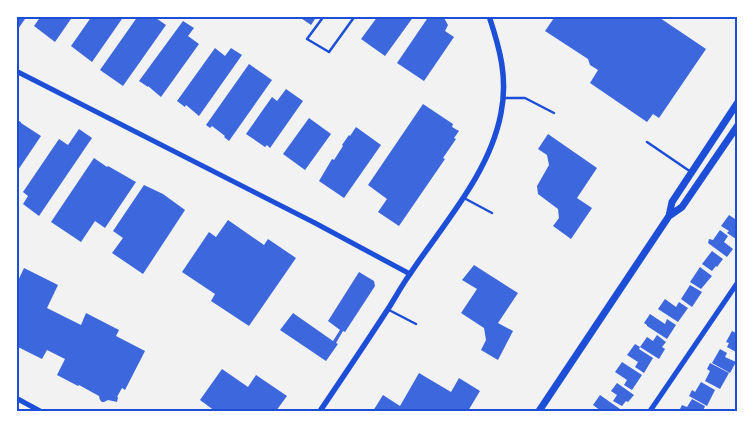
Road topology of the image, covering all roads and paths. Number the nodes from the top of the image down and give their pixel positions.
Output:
1 (324, 16) edge
2 (355, 16) edge
3 (489, 16) edge
4 (16, 71) edge
5 (503, 98) junction
6 (738, 102) edge
7 (554, 113) dead end
8 (738, 125) edge
9 (647, 142) dead end
10 (692, 172) junction
11 (463, 197) junction
12 (492, 213) dead end
13 (669, 216) junction
14 (410, 274) junction
15 (738, 282) edge
16 (388, 309) junction
17 (416, 324) dead end
18 (16, 398) edge
19 (40, 411) edge
20 (320, 411) edge
21 (539, 411) edge
22 (650, 411) edge

1 - 2 lane
3 - 5 street
4 - 14 street
5 - 7 lane
5 - 11 street
6 - 10 main road
8 - 13 main road
9 - 10 lane
10 - 13 main road
11 - 12 lane
11 - 14 street
13 - 21 main road
14 - 16 street
15 - 22 street
16 - 17 lane
16 - 20 street
18 - 19 street

